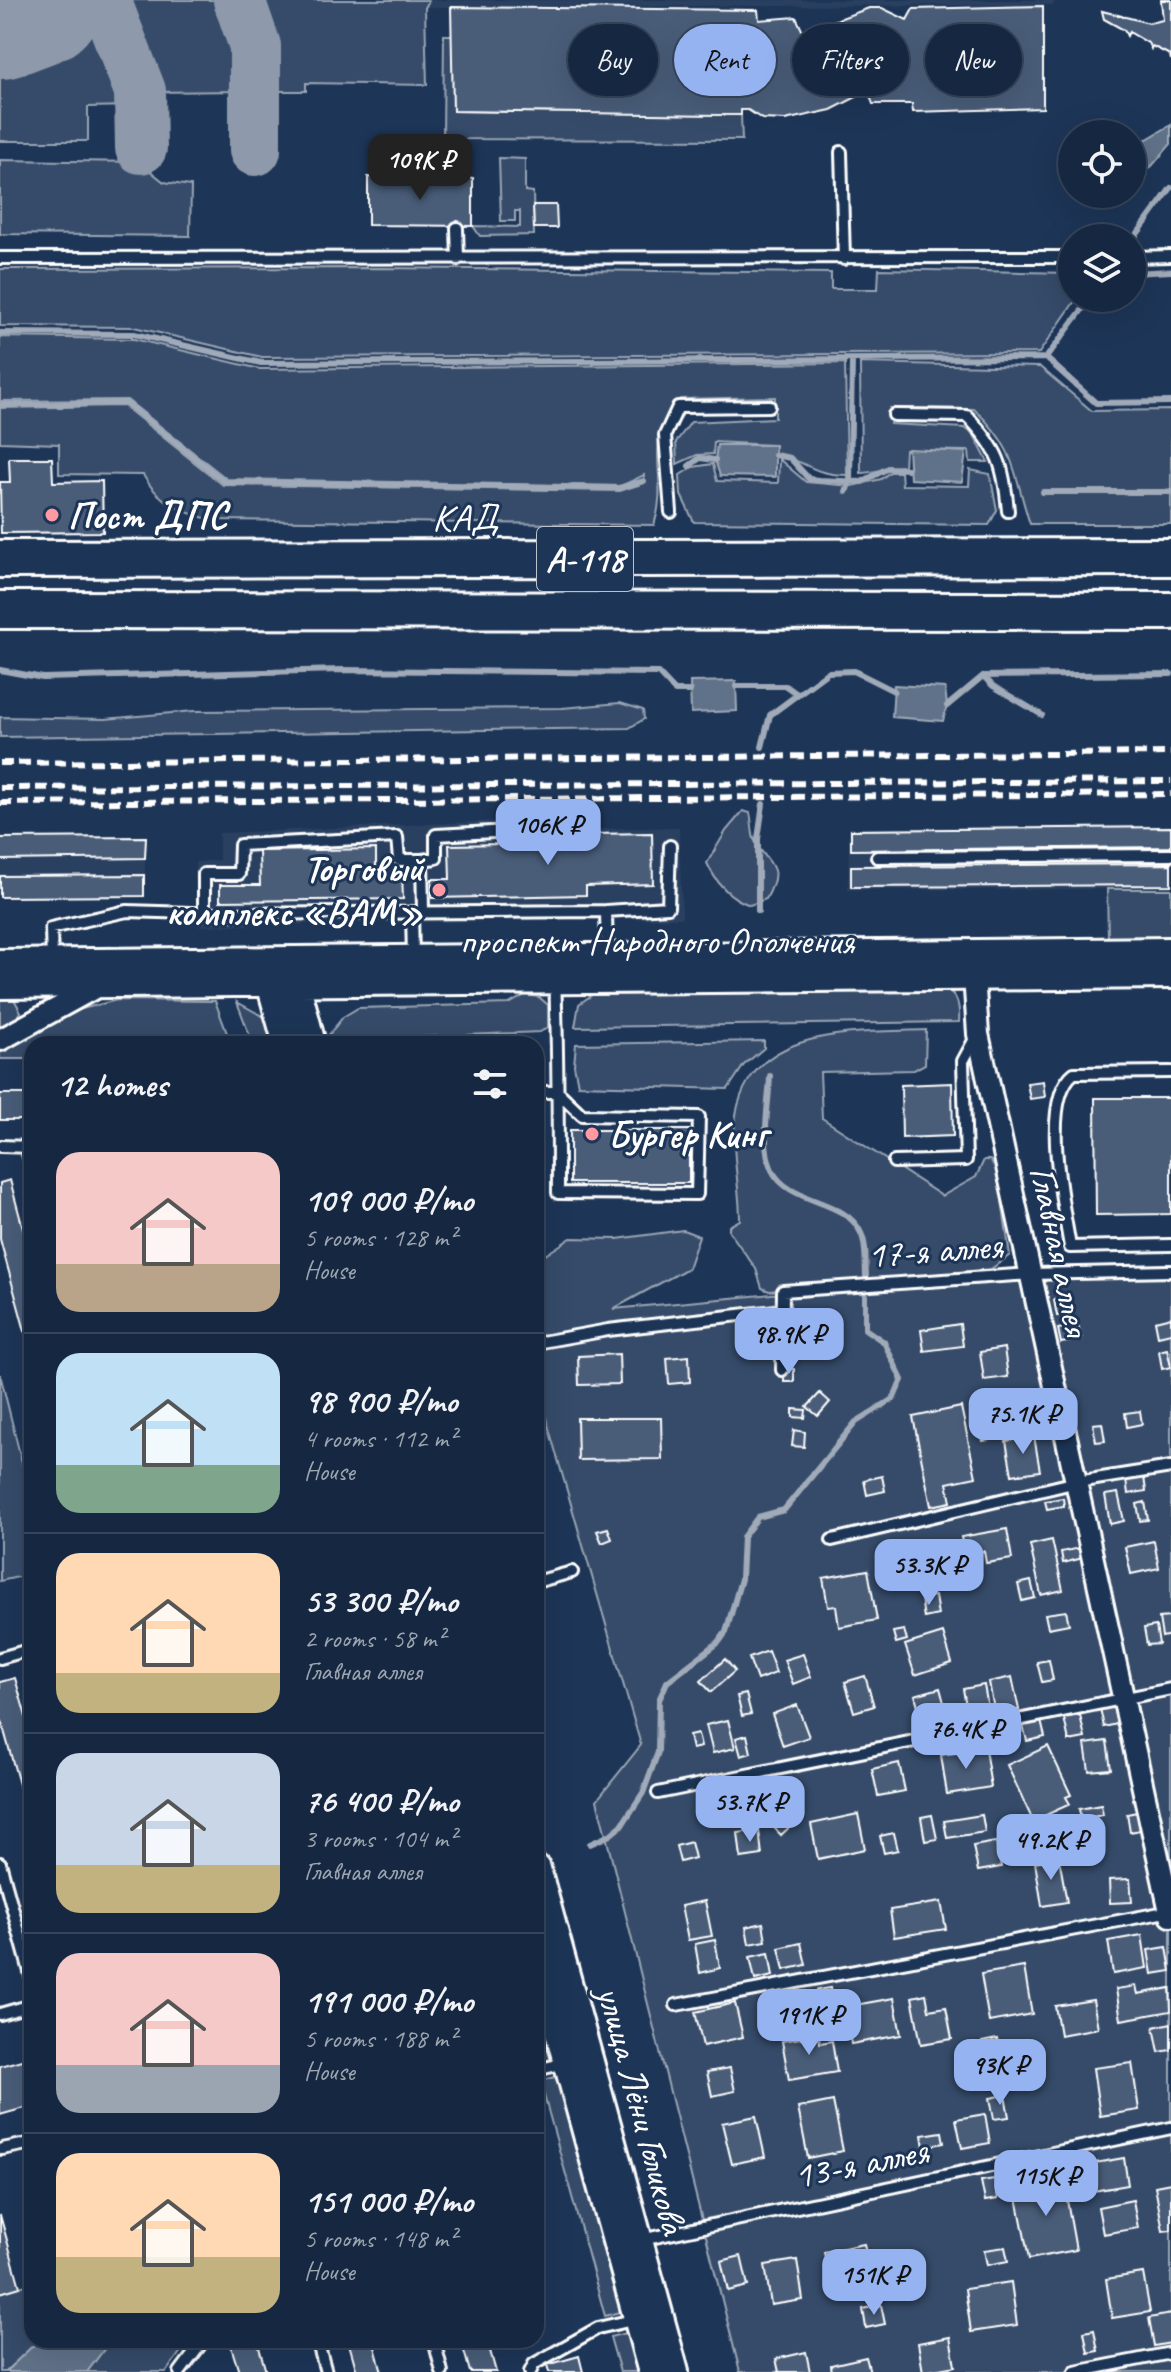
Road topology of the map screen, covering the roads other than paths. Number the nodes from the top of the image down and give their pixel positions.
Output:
1 (841, 152) dead end
2 (457, 228) dead end
3 (1171, 256) edge
4 (1058, 257) edge
5 (1146, 257) edge
6 (0, 258) edge
7 (458, 259) junction
8 (844, 259) junction
9 (769, 406) dead end
10 (894, 415) dead end
11 (1008, 511) dead end
12 (671, 512) dead end
13 (1171, 557) edge
14 (0, 559) edge
15 (0, 610) edge
16 (1171, 611) edge
17 (531, 830) dead end
18 (670, 846) dead end
19 (1171, 855) edge
20 (877, 857) dead end
21 (422, 860) junction
22 (204, 911) junction
23 (606, 911) junction
24 (417, 912) junction
25 (1171, 952) edge
26 (607, 958) junction
27 (413, 960) junction
28 (52, 963) junction
29 (0, 964) edge
30 (1171, 974) edge
31 (282, 975) junction
32 (974, 975) junction
33 (555, 978) junction
34 (104, 983) junction
35 (0, 984) edge
36 (978, 1034) junction
37 (287, 1036) edge
38 (308, 1036) edge
39 (0, 1040) edge
40 (1171, 1072) edge
41 (544, 1092) edge
42 (558, 1092) junction
43 (0, 1146) edge
44 (24, 1146) edge
45 (894, 1162) dead end
46 (1171, 1245) edge
47 (1171, 1271) edge
48 (1031, 1274) junction
49 (783, 1310) junction
50 (544, 1342) edge
51 (782, 1370) dead end
52 (1171, 1467) edge
53 (1077, 1482) junction
54 (832, 1540) dead end
55 (572, 1572) dead end
56 (544, 1580) edge
57 (24, 1651) edge
58 (0, 1658) edge
59 (1171, 1689) edge
60 (1123, 1698) junction
61 (658, 1793) dead end
62 (0, 1863) edge
63 (1171, 1913) edge
64 (544, 1924) edge
65 (24, 1950) edge
66 (544, 1967) edge
67 (676, 2005) dead end
68 (24, 2007) edge
69 (0, 2014) edge
70 (578, 2060) junction
71 (544, 2068) edge
72 (1171, 2128) edge
73 (24, 2145) edge
74 (2, 2149) dead end
75 (628, 2243) junction
76 (648, 2316) junction
77 (198, 2348) edge
78 (319, 2348) edge
79 (436, 2348) edge
80 (1171, 2353) edge
81 (180, 2372) edge
82 (326, 2372) edge
83 (442, 2372) edge
84 (530, 2372) edge
85 (653, 2372) edge
86 (674, 2372) edge
87 (1075, 2372) edge

1 - 8 lane
2 - 7 lane
3 - 5 lane
4 - 8 lane
6 - 7 lane
7 - 8 lane
9 - 12 lane
10 - 11 lane
13 - 14 highway, КАД / А-118
15 - 16 highway, А-118
17 - 21 lane
18 - 23 lane
19 - 20 lane
21 - 22 lane
21 - 24 lane
22 - 24 lane
22 - 28 lane
23 - 24 lane
23 - 26 lane
24 - 27 lane
25 - 26 main road, проспект Народного Ополчения
26 - 27 main road, проспект Народного Ополчения
27 - 31 main road, проспект Народного Ополчения
28 - 29 main road, проспект Народного Ополчения
28 - 31 main road, проспект Народного Ополчения
30 - 32 main road, проспект Народного Ополчения
31 - 33 main road, проспект Народного Ополчения
31 - 34 main road, проспект Народного Ополчения
31 - 37 main road
31 - 38 main road
32 - 33 main road, проспект Народного Ополчения
32 - 36 street, Главная аллея
33 - 42 lane
34 - 35 main road, проспект Народного Ополчения
34 - 39 street
36 - 45 lane
36 - 48 street, Главная аллея
40 - 46 lane
41 - 42 lane
42 - 42 lane
43 - 44 lane
47 - 48 lane, 17-я аллея
48 - 49 lane, 17-я аллея
48 - 53 street, Главная аллея
49 - 50 lane
49 - 51 lane
52 - 53 lane
53 - 54 lane
53 - 60 street, Главная аллея
55 - 56 lane
57 - 58 lane
59 - 60 lane
60 - 61 lane
60 - 63 street, Главная аллея
62 - 65 lane
63 - 67 lane
64 - 70 main road, улица Лёни Голикова
66 - 70 main road, улица Лёни Голикова
68 - 69 lane
70 - 71 lane
70 - 75 main road, улица Лёни Голикова
72 - 75 lane, 13-я аллея
73 - 74 lane
75 - 76 main road, улица Лёни Голикова
76 - 84 lane
76 - 85 main road, улица Лёни Голикова
76 - 86 main road, улица Лёни Голикова
77 - 81 lane
78 - 82 lane
79 - 83 lane
80 - 87 lane

